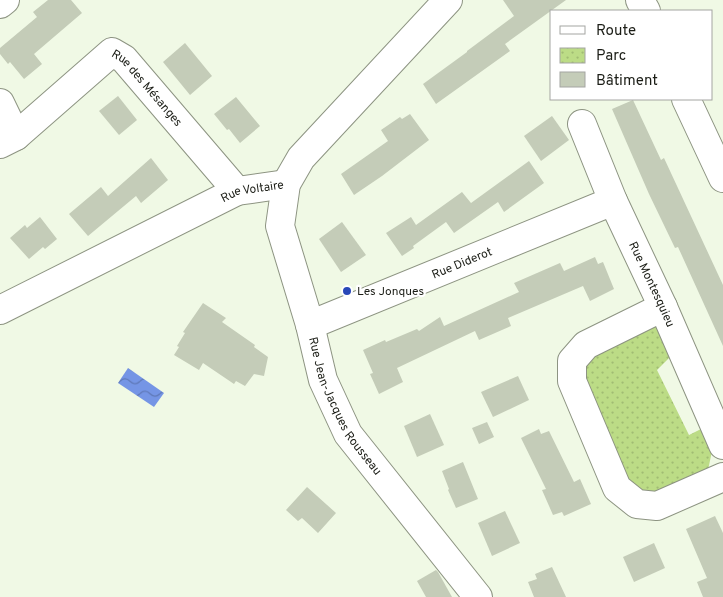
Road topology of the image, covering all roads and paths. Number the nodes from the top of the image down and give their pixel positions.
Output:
1 (5, 0) edge
2 (448, 0) edge
3 (0, 4) edge
4 (686, 100) edge
5 (0, 103) edge
6 (582, 124) dead end
7 (8, 140) edge
8 (723, 178) edge
9 (286, 184) junction
10 (238, 191) junction
11 (613, 201) junction
12 (663, 307) junction
13 (0, 310) edge
14 (310, 325) junction
15 (723, 444) edge
16 (723, 478) edge
17 (478, 597) edge

1 - 3 street
2 - 9 street, Rue Voltaire
4 - 8 street
5 - 7 street
6 - 11 street, Rue Montesquieu
7 - 10 street, Rue des Mésanges
9 - 10 street, Rue Voltaire
9 - 14 street, Rue Jean-Jacques Rousseau
10 - 13 street, Rue Voltaire
11 - 12 street, Rue Montesquieu
11 - 14 street, Rue Diderot
12 - 15 street, Rue Montesquieu
12 - 16 street
14 - 17 street, Rue Jean-Jacques Rousseau

